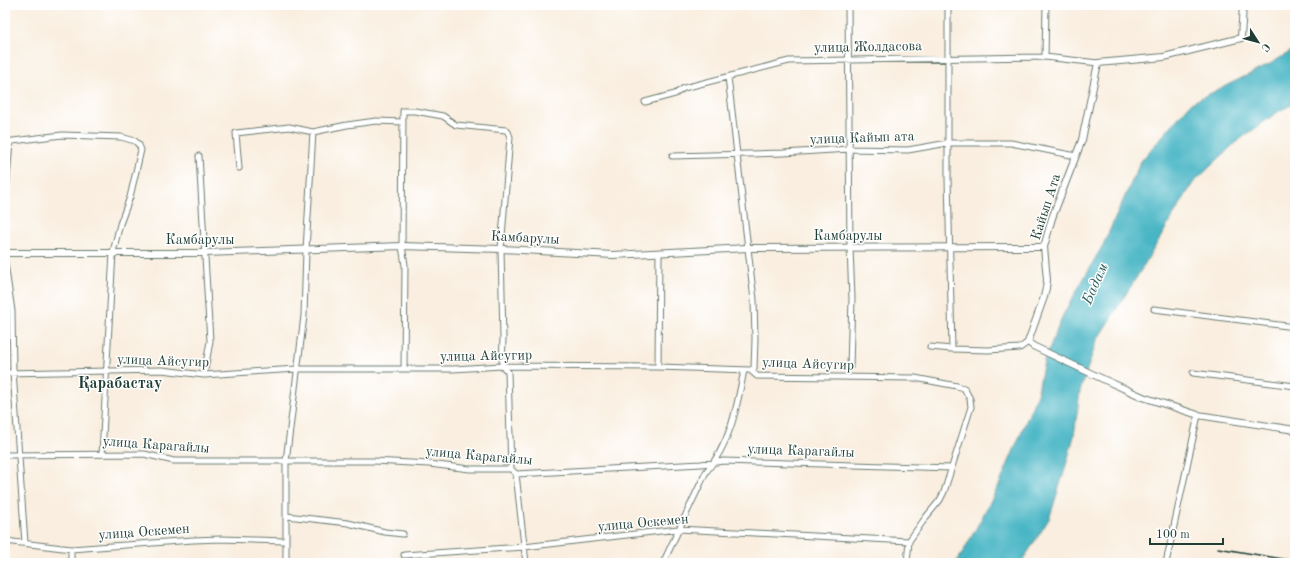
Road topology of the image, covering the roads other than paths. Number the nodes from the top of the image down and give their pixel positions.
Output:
1 (848, 5) edge
2 (948, 5) edge
3 (1046, 5) edge
4 (1242, 5) edge
5 (1045, 57) junction
6 (948, 58) junction
7 (849, 60) junction
8 (1098, 63) junction
9 (728, 77) junction
10 (645, 102) dead end
11 (403, 122) junction
12 (312, 132) junction
13 (7, 142) edge
14 (948, 143) junction
15 (850, 149) junction
16 (737, 153) junction
17 (200, 156) dead end
18 (672, 156) dead end
19 (1076, 156) junction
20 (238, 168) dead end
21 (5, 203) edge
22 (402, 246) junction
23 (950, 247) junction
24 (1044, 247) junction
25 (748, 248) junction
26 (850, 248) junction
27 (501, 249) junction
28 (306, 250) junction
29 (113, 252) junction
30 (205, 252) junction
31 (5, 253) edge
32 (658, 253) junction
33 (5, 263) edge
34 (1154, 309) dead end
35 (1295, 327) edge
36 (1028, 342) junction
37 (930, 347) dead end
38 (952, 349) junction
39 (502, 366) junction
40 (658, 367) junction
41 (850, 367) dead end
42 (297, 369) junction
43 (404, 369) junction
44 (744, 370) junction
45 (750, 370) junction
46 (108, 371) junction
47 (13, 372) junction
48 (5, 373) edge
49 (1193, 373) dead end
50 (204, 376) junction
51 (1295, 386) edge
52 (1198, 415) junction
53 (1295, 430) edge
54 (102, 454) junction
55 (5, 455) edge
56 (18, 455) junction
57 (286, 461) junction
58 (714, 462) junction
59 (951, 468) junction
60 (511, 470) junction
61 (516, 474) junction
62 (287, 516) junction
63 (678, 529) junction
64 (403, 534) dead end
65 (5, 541) edge
66 (285, 541) junction
67 (909, 541) junction
68 (25, 543) junction
69 (524, 547) junction
70 (71, 549) junction
71 (404, 555) dead end
72 (71, 563) edge
73 (286, 563) edge
74 (526, 563) edge
75 (663, 563) edge
76 (907, 563) edge
77 (1166, 563) edge

1 - 7 street
2 - 6 street
3 - 5 street
4 - 8 street
5 - 6 street, улица Жолдасова
5 - 8 street, улица Жолдасова
6 - 7 street, улица Жолдасова
6 - 14 street
7 - 9 street, улица Жолдасова
7 - 15 street
8 - 19 street, Кайып Ата
9 - 10 street, улица Жолдасова
9 - 16 street
11 - 12 street
11 - 22 street
11 - 27 street
12 - 20 street
12 - 28 street
13 - 21 street
13 - 29 street
14 - 15 street, улица Кайып ата
14 - 19 street, улица Кайып ата
14 - 23 street
15 - 16 street, улица Кайып ата
15 - 26 street
16 - 18 street, улица Кайып ата
16 - 25 street
17 - 30 street
19 - 24 street, Кайып Ата
22 - 27 street, Камбарулы
22 - 28 street, Камбарулы
22 - 43 street
23 - 24 street, Камбарулы
23 - 26 street, Камбарулы
23 - 38 street
24 - 36 street, Кайып Ата
25 - 26 street, Камбарулы
25 - 32 street, Камбарулы
25 - 45 street
26 - 41 street
27 - 32 street, Камбарулы
27 - 39 street
28 - 30 street, Камбарулы
28 - 42 street
29 - 30 street, Камбарулы
29 - 31 street, Камбарулы
29 - 46 street
30 - 50 street
32 - 40 street
33 - 47 street
34 - 35 street
36 - 38 street
36 - 52 street
37 - 38 street
39 - 40 street, улица Айсугир
39 - 43 street, улица Айсугир
39 - 60 street
40 - 44 street, улица Айсугир
42 - 43 street, улица Айсугир
42 - 50 street, улица Айсугир
42 - 57 street
44 - 45 street, улица Айсугир
44 - 58 street
45 - 59 street, улица Айсугир
46 - 47 street, улица Айсугир
46 - 50 street, улица Айсугир
46 - 54 street
47 - 48 street, улица Айсугир
47 - 56 street
49 - 51 street
52 - 53 street
52 - 77 street
54 - 56 street, улица Карагайлы
54 - 57 street, улица Карагайлы
55 - 56 street, улица Карагайлы
56 - 68 street
57 - 60 street, улица Карагайлы
57 - 62 street
58 - 59 street, улица Карагайлы
58 - 61 street, улица Карагайлы
58 - 63 street
59 - 67 street
60 - 61 street, улица Карагайлы
61 - 69 street
62 - 64 street
62 - 66 street
63 - 67 street, улица Оскемен
63 - 69 street, улица Оскемен
63 - 75 street
65 - 68 street, улица Оскемен
66 - 70 street, улица Оскемен
66 - 73 street
67 - 76 street
68 - 70 street, улица Оскемен
69 - 71 street, улица Оскемен
69 - 74 street
70 - 72 street

